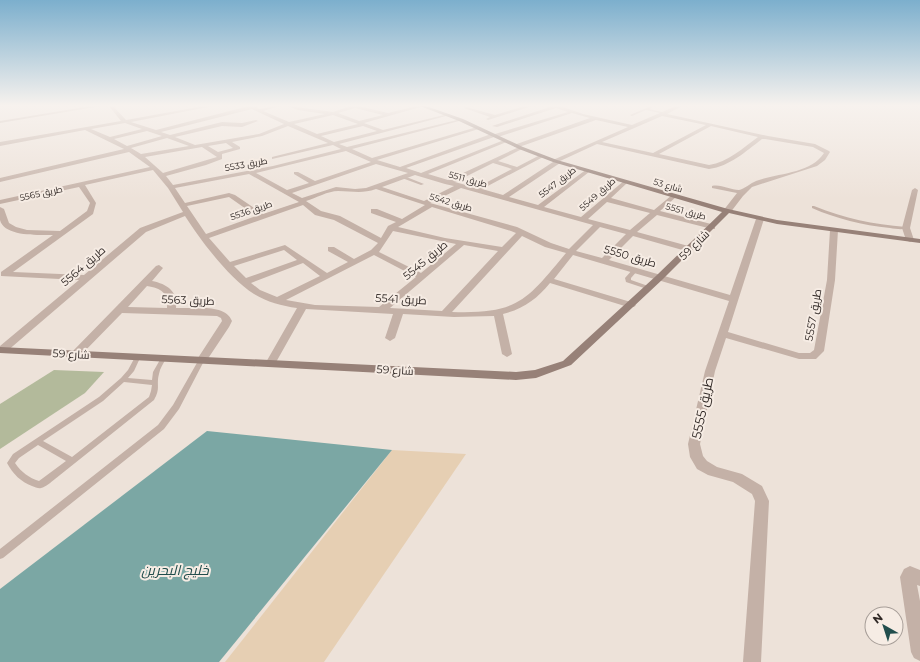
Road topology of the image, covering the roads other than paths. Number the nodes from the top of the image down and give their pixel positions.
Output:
1 (37, 137) edge
2 (104, 137) edge
3 (117, 137) edge
4 (166, 137) edge
5 (171, 137) edge
6 (250, 137) edge
7 (318, 137) edge
8 (356, 137) edge
9 (397, 137) edge
10 (448, 137) edge
11 (491, 137) edge
12 (497, 137) edge
13 (545, 137) edge
14 (612, 137) edge
15 (688, 137) edge
16 (763, 137) edge
17 (393, 138) junction
18 (768, 138) junction
19 (109, 139) junction
20 (228, 141) junction
21 (434, 141) junction
22 (506, 141) junction
23 (471, 142) junction
24 (331, 143) junction
25 (598, 143) junction
26 (0, 144) edge
27 (202, 144) junction
28 (193, 145) junction
29 (414, 147) junction
30 (518, 147) junction
31 (455, 148) junction
32 (489, 148) junction
33 (127, 149) junction
34 (346, 150) junction
35 (217, 154) junction
36 (654, 155) junction
37 (140, 156) junction
38 (542, 156) junction
39 (274, 158) dead end
40 (373, 161) junction
41 (533, 161) junction
42 (491, 162) junction
43 (555, 163) junction
44 (155, 168) junction
45 (400, 169) junction
46 (518, 169) junction
47 (587, 171) junction
48 (249, 172) junction
49 (296, 173) dead end
50 (417, 174) junction
51 (162, 175) junction
52 (403, 177) junction
53 (0, 180) edge
54 (447, 182) junction
55 (624, 182) junction
56 (315, 183) junction
57 (81, 184) junction
58 (422, 184) dead end
59 (459, 186) junction
60 (714, 186) dead end
61 (172, 187) junction
62 (377, 187) junction
63 (476, 190) junction
64 (915, 190) dead end
65 (288, 192) junction
66 (742, 192) junction
67 (674, 196) junction
68 (503, 198) junction
69 (605, 199) junction
70 (303, 201) junction
71 (0, 202) edge
72 (427, 204) junction
73 (813, 207) dead end
74 (538, 208) junction
75 (0, 209) edge
76 (185, 209) junction
77 (374, 211) dead end
78 (727, 211) junction
79 (656, 212) junction
80 (262, 217) junction
81 (760, 219) junction
82 (582, 220) junction
83 (401, 221) junction
84 (598, 224) junction
85 (712, 227) junction
86 (391, 228) junction
87 (906, 228) junction
88 (834, 230) junction
89 (521, 232) junction
90 (63, 233) junction
91 (631, 233) junction
92 (204, 237) junction
93 (910, 240) junction
94 (920, 241) edge
95 (383, 242) junction
96 (463, 242) junction
97 (331, 249) dead end
98 (689, 249) junction
99 (504, 250) junction
100 (374, 252) junction
101 (571, 252) junction
102 (304, 260) junction
103 (604, 261) junction
104 (354, 262) junction
105 (229, 264) junction
106 (159, 268) dead end
107 (635, 270) junction
108 (3, 274) edge
109 (326, 276) junction
110 (422, 277) junction
111 (660, 277) junction
112 (86, 278) junction
113 (548, 280) junction
114 (245, 282) junction
115 (146, 283) junction
116 (649, 288) junction
117 (733, 299) junction
118 (277, 301) junction
119 (631, 305) junction
120 (302, 306) junction
121 (120, 310) junction
122 (382, 310) junction
123 (171, 311) junction
124 (399, 311) junction
125 (498, 312) junction
126 (445, 313) junction
127 (723, 334) junction
128 (390, 338) dead end
129 (1, 350) edge
130 (507, 354) dead end
131 (75, 355) junction
132 (137, 358) junction
133 (163, 359) junction
134 (202, 361) junction
135 (270, 364) junction
136 (123, 380) junction
137 (155, 383) junction
138 (38, 442) junction
139 (72, 461) junction
140 (0, 555) edge
141 (920, 578) edge
142 (920, 652) edge
143 (752, 662) edge

1 - 26 street
2 - 19 street, طريق 5541
3 - 19 street
4 - 33 street
5 - 28 street
6 - 20 street
7 - 24 street, طريق 5511
8 - 24 street
9 - 17 street, طريق 5533
10 - 21 street
11 - 23 street
12 - 22 street, شارع 53
13 - 30 street
14 - 25 street
15 - 36 street
16 - 18 street
17 - 29 street
17 - 34 street, طريق 5533
18 - 36 street
18 - 66 street
19 - 33 street, طريق 5541
20 - 27 street
20 - 35 street
21 - 29 street
21 - 31 street
22 - 30 street, شارع 53
22 - 32 street, طريق 5542
23 - 31 street
23 - 32 street
24 - 34 street, طريق 5511
24 - 39 street
25 - 36 street
25 - 43 street
27 - 28 street
27 - 35 street
28 - 37 street
29 - 40 street
30 - 38 street, شارع 53
30 - 42 street
31 - 45 street
32 - 50 street, طريق 5542
33 - 37 street, طريق 5541
33 - 53 street
34 - 40 street, طريق 5511
34 - 48 street, طريق 5533
35 - 51 street
37 - 44 street, طريق 5541
38 - 41 street
38 - 43 street, شارع 53
40 - 45 street, طريق 5511
40 - 56 street
41 - 43 street
41 - 46 street
42 - 46 street
42 - 54 street
43 - 47 street, شارع 53
43 - 68 street
44 - 51 street, طريق 5541
44 - 57 street, طريق 5565
45 - 50 street, طريق 5511
46 - 63 street
47 - 55 street, شارع 53
47 - 74 street, طريق 5547
48 - 61 street, طريق 5533
48 - 65 street, طريق 5536
49 - 56 street
50 - 52 street, طريق 5542
50 - 54 street, طريق 5511
51 - 61 street, طريق 5541
52 - 58 lane
52 - 62 street, طريق 5542
54 - 59 street, طريق 5511
55 - 67 street, شارع 53
55 - 69 street, طريق 5549
56 - 65 street
57 - 71 street, طريق 5565
57 - 90 street
59 - 63 street, طريق 5511
59 - 72 street
60 - 66 street
61 - 76 street, طريق 5541
62 - 70 street, طريق 5542
62 - 72 street, طريق 5542
63 - 68 street, طريق 5511
64 - 87 street
65 - 70 street, طريق 5536
66 - 78 street
67 - 78 street, شارع 53
67 - 79 street, طريق 5551
68 - 74 street, طريق 5511
69 - 79 street, طريق 5551
69 - 82 street, طريق 5549
70 - 80 street, طريق 5536
70 - 95 street, طريق 5536
72 - 83 street
72 - 89 street, طريق 5542
73 - 87 lane
74 - 82 street, طريق 5511
75 - 90 street
76 - 80 street
76 - 92 street, طريق 5541
76 - 112 street, طريق 5564
77 - 83 street
78 - 81 street, شارع 53
78 - 85 street, شارع 59
79 - 85 street, طريق 5551
79 - 91 street, طريق 5551
80 - 92 street, طريق 5536
81 - 88 street, شارع 53
81 - 117 street, طريق 5555
82 - 84 street, طريق 5511
83 - 86 street
84 - 91 street, طريق 5511
84 - 101 street, طريق 5541
85 - 98 street, شارع 59
86 - 95 street
86 - 96 street, طريق 5545
87 - 93 street
88 - 93 street, شارع 53
88 - 127 street, طريق 5557
89 - 99 street
89 - 101 street, طريق 5550
90 - 108 street
91 - 98 street, طريق 5511
91 - 103 street, طريق 5551
92 - 105 street, طريق 5541
93 - 94 street, شارع 53
95 - 100 street
96 - 99 street, طريق 5545
96 - 110 street, طريق 5545
97 - 104 street
98 - 111 street, شارع 59
99 - 126 street
100 - 104 street
100 - 110 street
101 - 103 street, طريق 5550
101 - 113 street, طريق 5541
102 - 105 street
102 - 109 street
102 - 114 street
103 - 107 street, طريق 5550
104 - 109 street
105 - 114 street, طريق 5541
106 - 115 street
107 - 111 street, طريق 5550
107 - 116 lane
108 - 112 street
109 - 118 street
110 - 122 street, طريق 5545
111 - 116 street, شارع 59
111 - 117 street, طريق 5550
112 - 129 street, طريق 5564
113 - 119 street
113 - 125 street, طريق 5541
114 - 118 street, طريق 5541
115 - 121 street
115 - 123 street
116 - 119 street, شارع 59
117 - 127 street, طريق 5555
118 - 120 street, طريق 5541
119 - 135 street, شارع 59
120 - 122 street, طريق 5541
120 - 135 street
121 - 123 street, طريق 5563
121 - 131 street
122 - 124 street, طريق 5541
123 - 134 street, طريق 5563
124 - 126 street, طريق 5541
124 - 128 street
125 - 126 street, طريق 5541
125 - 130 street
127 - 143 street, طريق 5555
129 - 131 street, شارع 59
131 - 132 street, شارع 59
132 - 133 street, شارع 59
132 - 136 lane
133 - 134 street, شارع 59
133 - 137 lane
134 - 135 street, شارع 59
134 - 140 lane
136 - 137 lane
136 - 138 lane
137 - 139 lane
138 - 139 lane
138 - 139 lane
141 - 142 street

